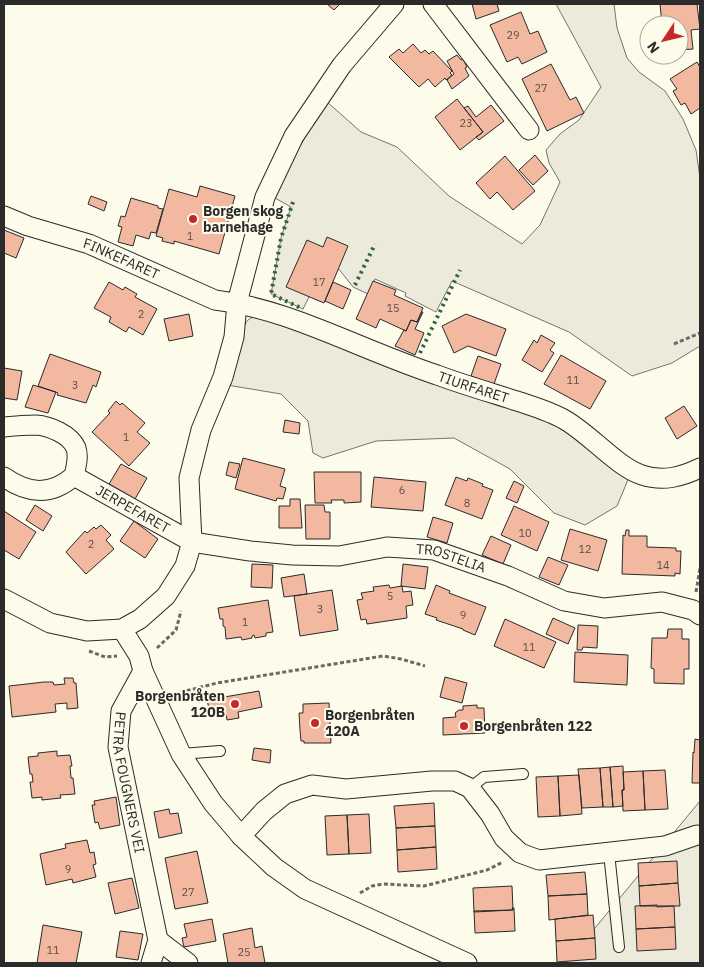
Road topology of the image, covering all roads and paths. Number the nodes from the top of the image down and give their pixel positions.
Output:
1 (394, 4) edge
2 (433, 4) edge
3 (529, 130) dead end
4 (4, 216) edge
5 (237, 303) junction
6 (700, 333) edge
7 (674, 344) dead end
8 (4, 427) edge
9 (700, 468) edge
10 (74, 476) junction
11 (4, 477) edge
12 (192, 542) junction
13 (4, 599) edge
14 (700, 616) edge
15 (122, 629) junction
16 (425, 666) dead end
17 (143, 671) junction
18 (156, 699) junction
19 (220, 751) dead end
20 (181, 754) junction
21 (523, 774) dead end
22 (470, 788) junction
23 (697, 835) dead end
24 (241, 836) junction
25 (520, 853) junction
26 (609, 853) junction
27 (348, 908) junction
28 (158, 940) junction
29 (619, 947) dead end
30 (151, 963) edge
31 (188, 963) edge
32 (467, 963) edge

1 - 5 street
2 - 3 street
4 - 5 street, FINKEFARET
5 - 9 street, TIURFARET
5 - 12 street
6 - 7 path
8 - 10 street
10 - 11 street
10 - 12 street, JERPEFARET
12 - 14 street, TROSTELIA
12 - 15 street
13 - 15 street
15 - 17 street
16 - 18 path
17 - 18 street
17 - 28 street, PETRA FOUGNERS VEI
18 - 20 street
19 - 20 lane
20 - 24 street
21 - 22 lane
22 - 24 street
22 - 25 street
23 - 26 street
24 - 27 street
25 - 26 street
25 - 27 path
26 - 29 lane
27 - 32 street
28 - 30 street, PETRA FOUGNERS VEI
28 - 31 street

